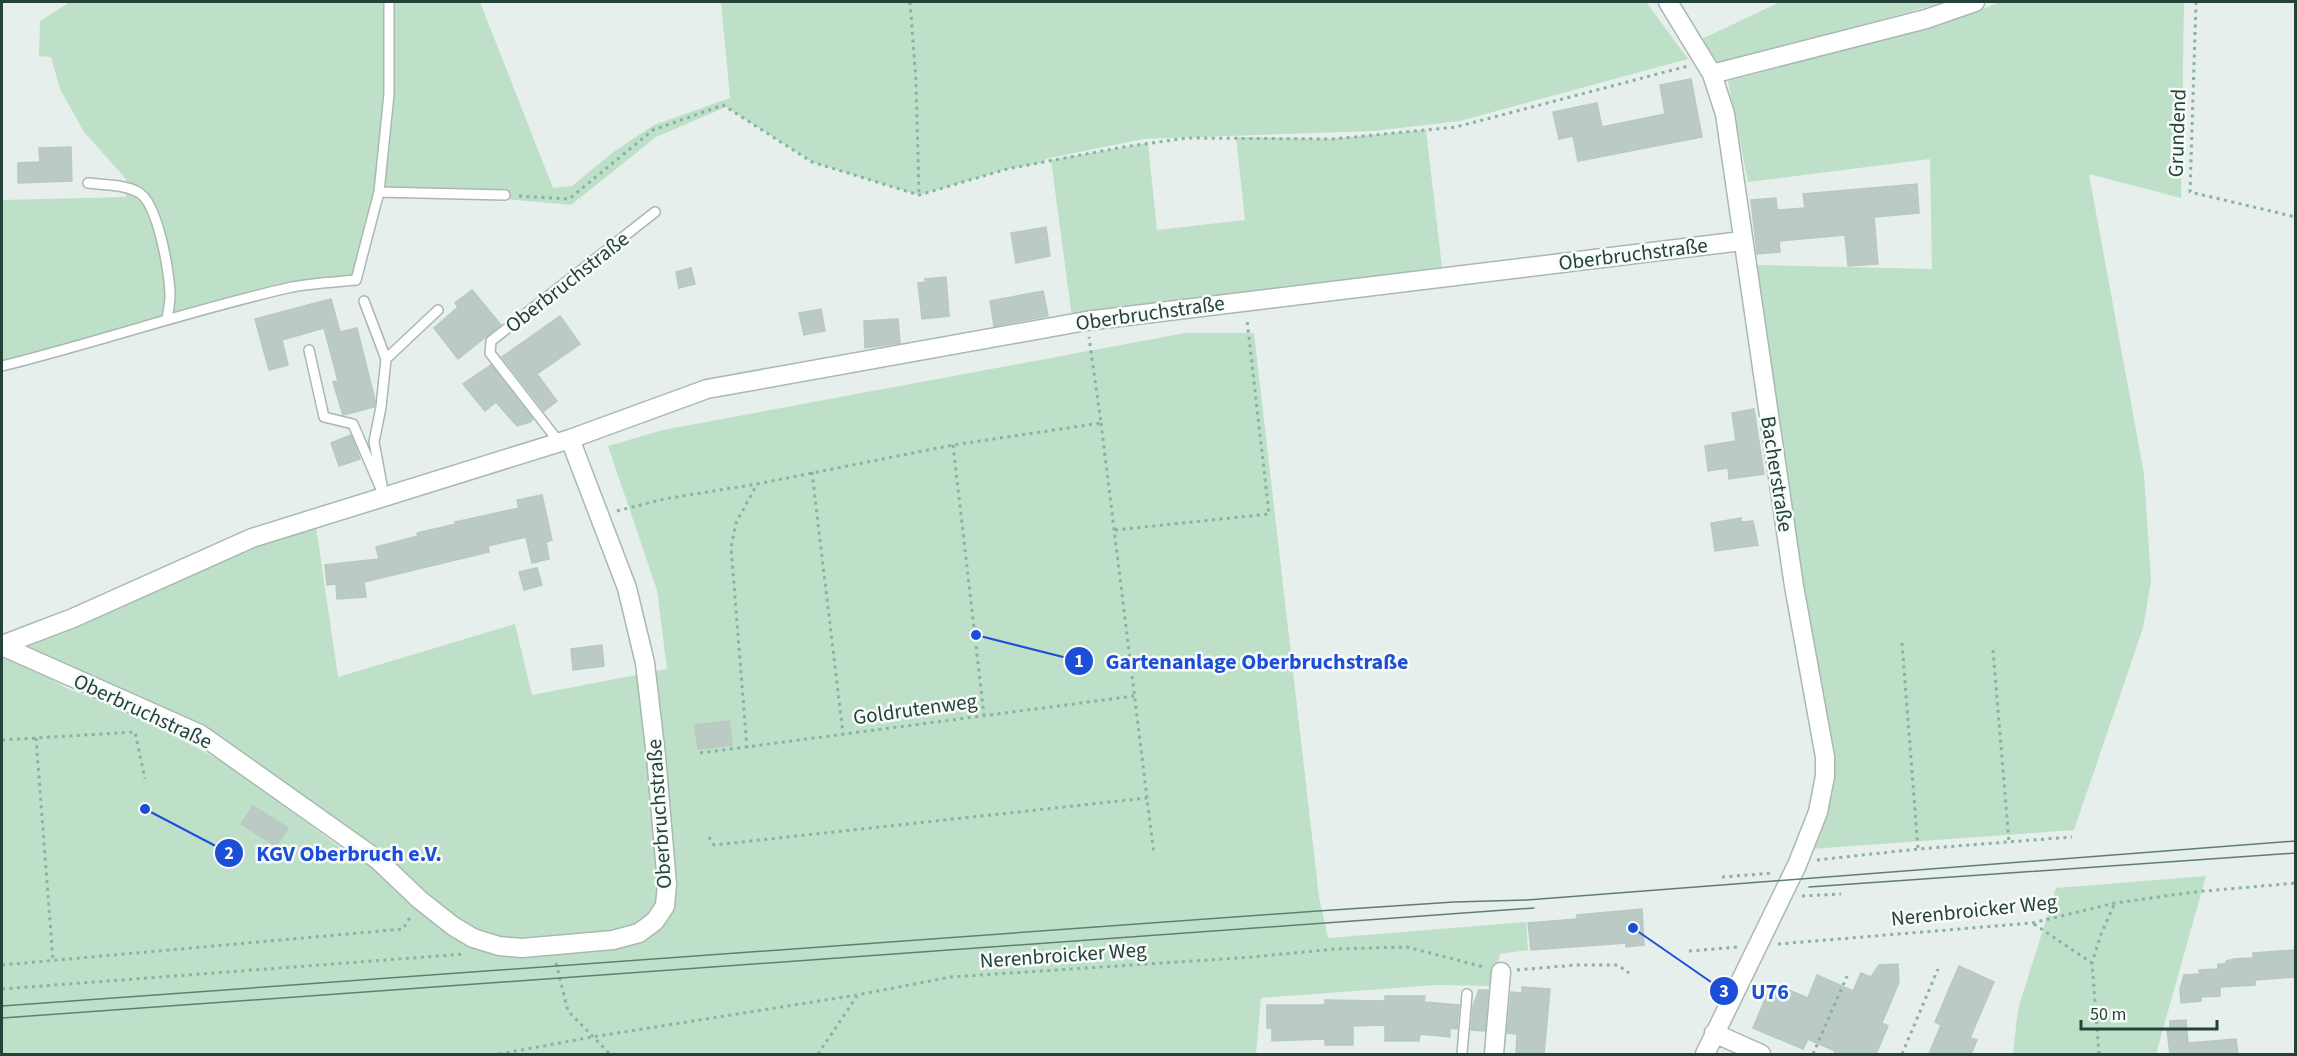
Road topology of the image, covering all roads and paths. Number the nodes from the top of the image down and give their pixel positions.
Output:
1 (389, 2) edge
2 (910, 2) edge
3 (1668, 2) edge
4 (2196, 2) edge
5 (1969, 3) edge
6 (1712, 74) junction
7 (88, 183) dead end
8 (379, 192) junction
9 (505, 195) joint
10 (919, 195) junction
11 (655, 212) dead end
12 (2295, 217) edge
13 (1742, 241) junction
14 (1243, 300) junction
15 (364, 301) dead end
16 (438, 310) dead end
17 (167, 319) junction
18 (1086, 321) junction
19 (309, 350) dead end
20 (386, 358) junction
21 (2, 366) edge
22 (1101, 423) junction
23 (564, 440) junction
24 (953, 446) junction
25 (812, 472) junction
26 (757, 483) junction
27 (384, 496) junction
28 (600, 515) junction
29 (1114, 530) junction
30 (1902, 643) dead end
31 (2, 646) edge
32 (1993, 651) dead end
33 (1134, 696) junction
34 (984, 715) junction
35 (843, 734) junction
36 (36, 738) junction
37 (2, 740) edge
38 (747, 748) junction
39 (700, 753) dead end
40 (145, 779) dead end
41 (1147, 798) junction
42 (709, 837) dead end
43 (2072, 837) dead end
44 (2009, 842) junction
45 (1918, 849) junction
46 (1154, 855) dead end
47 (1797, 866) junction
48 (1722, 877) dead end
49 (2295, 883) edge
50 (1841, 894) dead end
51 (1780, 898) junction
52 (420, 900) junction
53 (2115, 903) junction
54 (2032, 923) junction
55 (499, 946) junction
56 (1756, 946) junction
57 (551, 947) junction
58 (1689, 951) dead end
59 (53, 960) junction
60 (2092, 963) junction
61 (2, 965) edge
62 (1938, 969) dead end
63 (1501, 972) junction
64 (1629, 974) dead end
65 (1847, 976) dead end
66 (2, 989) edge
67 (1467, 994) dead end
68 (858, 995) junction
69 (1714, 1033) junction
70 (592, 1037) junction
71 (499, 1054) edge
72 (610, 1054) edge
73 (818, 1054) edge
74 (1462, 1054) edge
75 (1494, 1054) edge
76 (1705, 1054) edge
77 (1761, 1054) edge
78 (1813, 1054) edge
79 (1902, 1054) edge
80 (2099, 1054) edge

1 - 8 lane
2 - 10 path
3 - 6 street, Bacherstraße
4 - 12 path, Grundend
5 - 6 street
6 - 10 path
6 - 13 street, Bacherstraße
7 - 17 lane
8 - 9 lane
8 - 17 lane
9 - 10 path
11 - 23 lane, Oberbruchstraße
13 - 14 street, Oberbruchstraße
13 - 47 street, Bacherstraße
14 - 18 street, Oberbruchstraße
14 - 29 path
15 - 20 lane
16 - 20 lane
17 - 21 lane
18 - 22 path
18 - 23 street, Oberbruchstraße
19 - 27 lane
20 - 27 lane
22 - 24 path
22 - 29 path
23 - 27 street, Oberbruchstraße
23 - 28 street, Oberbruchstraße
24 - 25 path
24 - 34 path
25 - 26 path
25 - 35 path
26 - 28 path
26 - 38 path
27 - 31 street, Oberbruchstraße
28 - 57 street, Oberbruchstraße
29 - 33 path
30 - 45 path
31 - 52 street, Oberbruchstraße
32 - 44 path
33 - 34 path, Goldrutenweg
33 - 41 path
34 - 35 path, Goldrutenweg
35 - 38 path, Goldrutenweg
36 - 37 path
36 - 40 path
36 - 59 path
38 - 39 path, Goldrutenweg
41 - 42 path
41 - 46 path
43 - 44 path
44 - 45 path
45 - 47 path
47 - 48 path
47 - 51 street, Bacherstraße
49 - 53 path, Nerenbroicker Weg
50 - 51 path
51 - 56 street, Bacherstraße
52 - 55 street, Oberbruchstraße
52 - 59 path
53 - 54 path, Nerenbroicker Weg
53 - 60 path
54 - 56 path, Nerenbroicker Weg
54 - 60 path
55 - 57 street, Oberbruchstraße
55 - 66 path
56 - 58 path, Nerenbroicker Weg
56 - 69 street, Bacherstraße
57 - 70 path
59 - 61 path
60 - 80 path
62 - 79 path
63 - 64 path, Nerenbroicker Weg
63 - 68 path, Nerenbroicker Weg
63 - 75 street
65 - 78 path
67 - 74 lane
68 - 70 path, Nerenbroicker Weg
68 - 73 path
69 - 76 street, Bacherstraße
69 - 77 street
70 - 71 path, Nerenbroicker Weg
70 - 72 path

